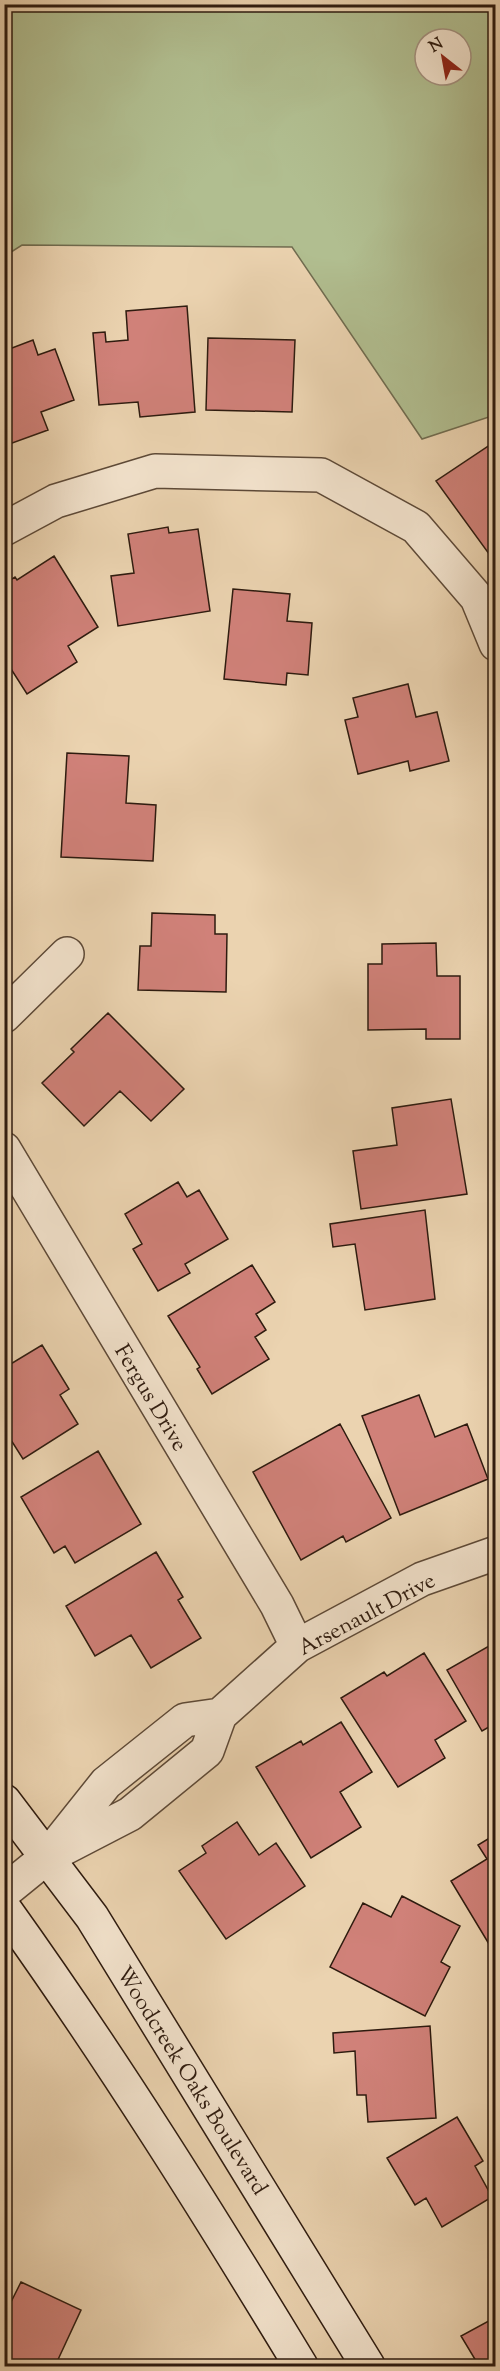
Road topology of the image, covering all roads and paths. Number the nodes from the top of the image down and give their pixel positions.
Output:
1 (4, 529) edge
2 (495, 644) edge
3 (67, 954) dead end
4 (4, 1016) edge
5 (4, 1149) edge
6 (495, 1553) edge
7 (297, 1646) junction
8 (220, 1715) junction
9 (136, 1759) junction
10 (160, 1789) junction
11 (4, 1801) edge
12 (47, 1857) junction
13 (4, 1892) edge
14 (4, 1908) edge
15 (301, 2367) edge
16 (368, 2367) edge

1 - 2 street
3 - 4 street
5 - 7 street, Fergus Drive
6 - 7 street, Arsenault Drive
7 - 8 street, Arsenault Drive
8 - 9 street
8 - 10 street, Arsenault Drive
9 - 10 street
9 - 12 street
10 - 12 street, Arsenault Drive
11 - 12 street, Woodcreek Oaks Boulevard
12 - 13 street
12 - 16 street, Woodcreek Oaks Boulevard
14 - 15 street

